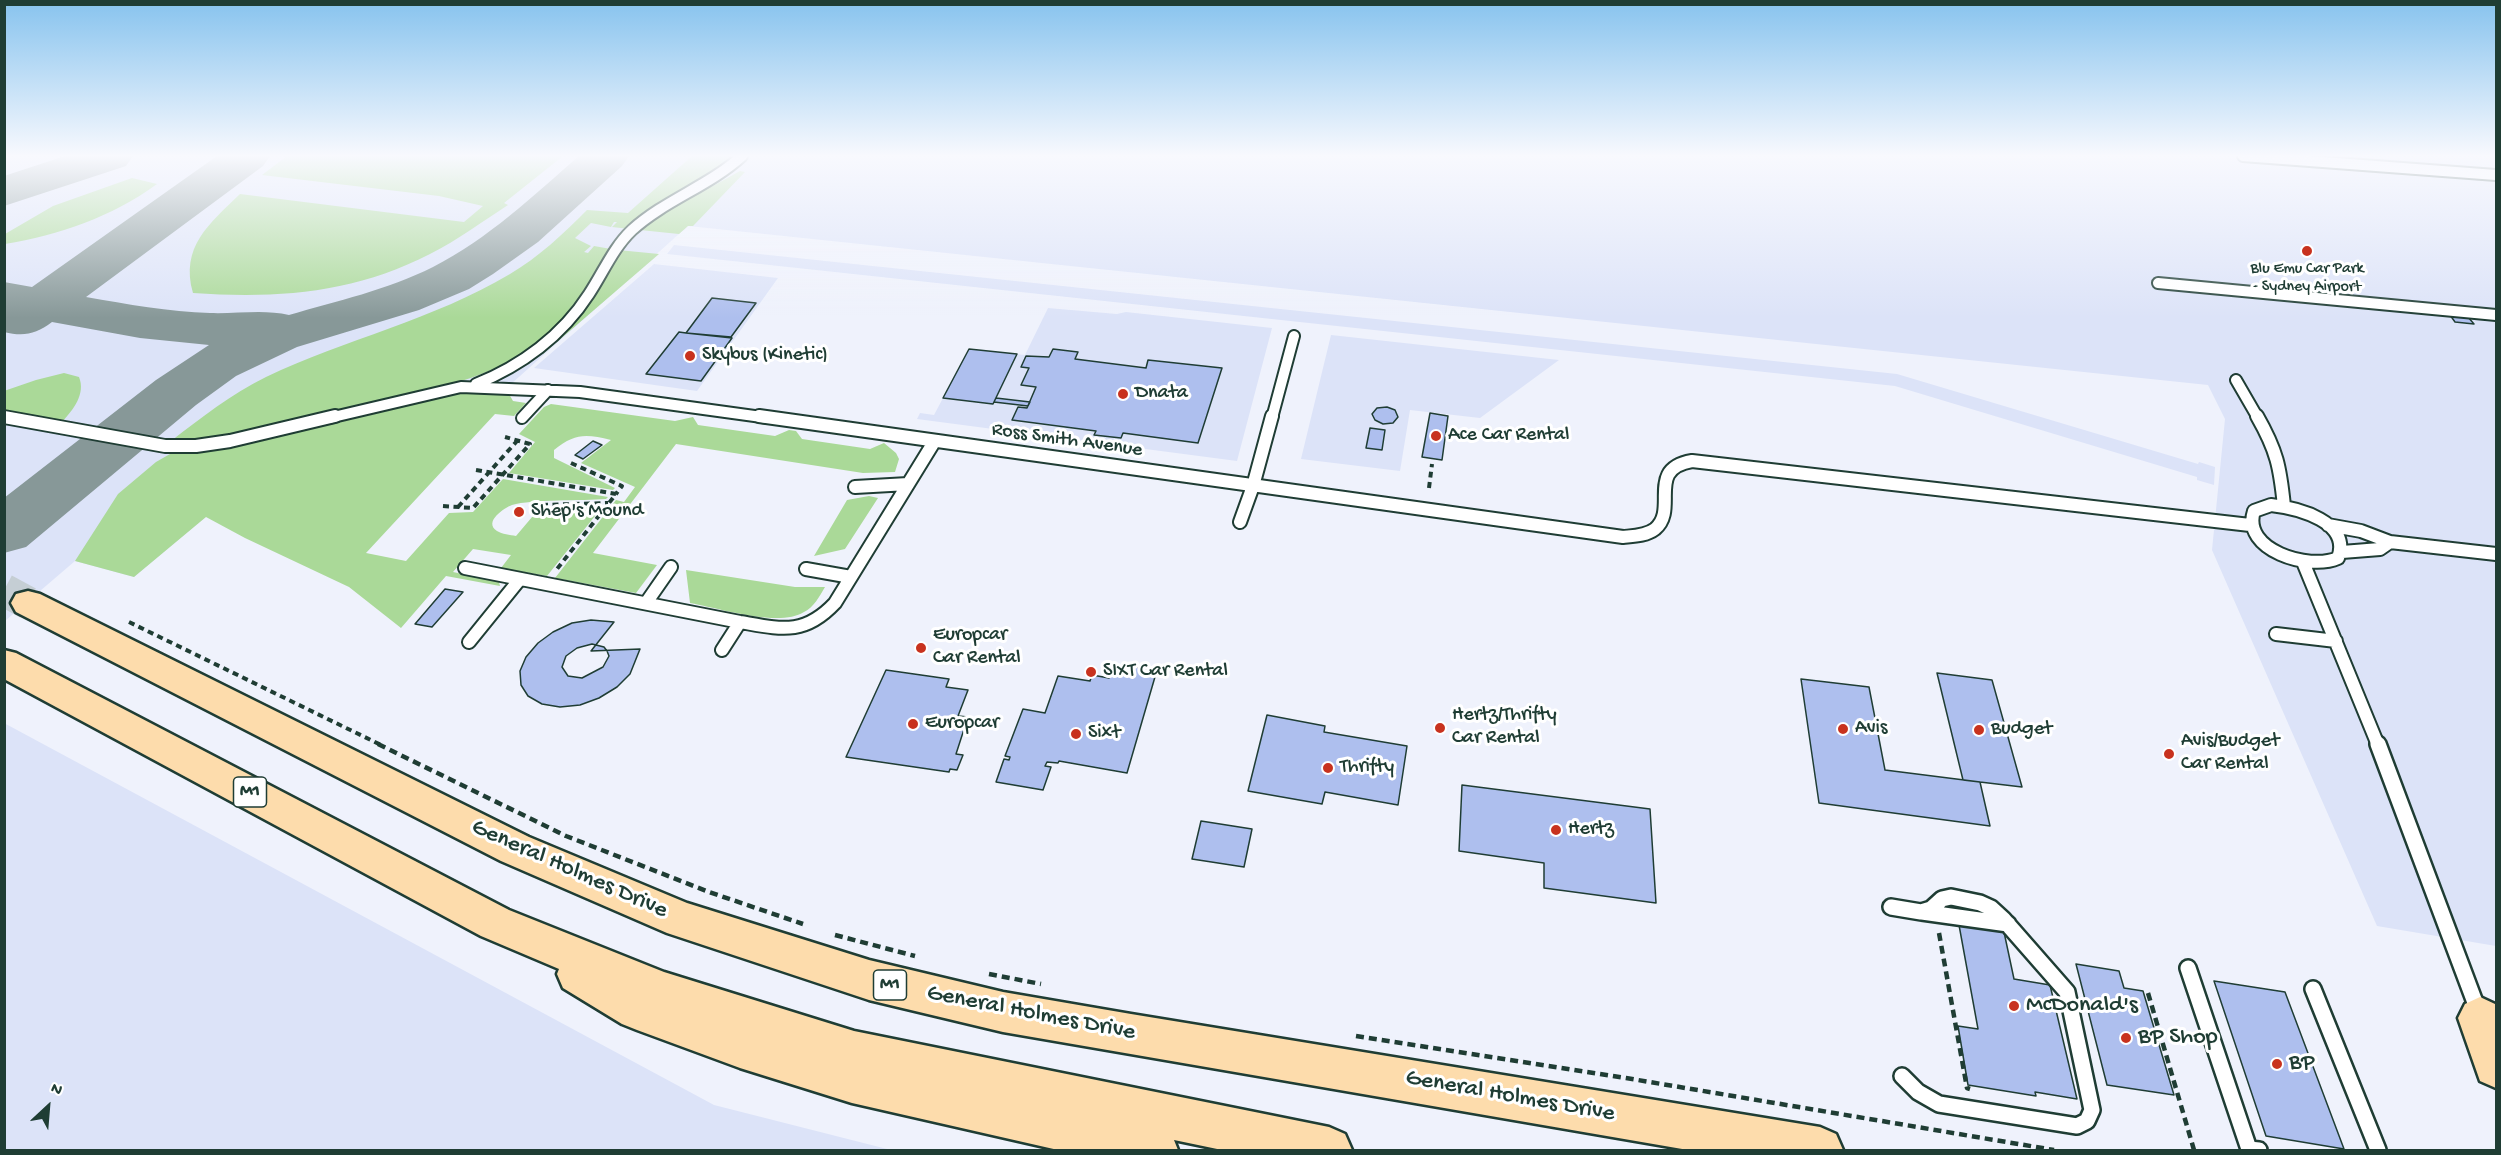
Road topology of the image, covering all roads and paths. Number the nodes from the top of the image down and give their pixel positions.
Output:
1 (659, 210) edge
2 (2158, 284) dead end
3 (2496, 315) edge
4 (1294, 336) dead end
5 (2236, 380) dead end
6 (469, 386) junction
7 (548, 390) junction
8 (4, 417) edge
9 (522, 418) dead end
10 (505, 437) dead end
11 (517, 441) junction
12 (934, 442) junction
13 (571, 463) dead end
14 (1432, 464) dead end
15 (476, 470) dead end
16 (489, 473) junction
17 (503, 475) junction
18 (908, 484) junction
19 (1253, 486) junction
20 (855, 487) dead end
21 (1428, 488) dead end
22 (616, 494) junction
23 (609, 503) junction
24 (542, 505) dead end
25 (443, 506) dead end
26 (2284, 506) junction
27 (458, 507) junction
28 (1240, 522) dead end
29 (2250, 525) junction
30 (2328, 525) junction
31 (2390, 542) junction
32 (2342, 552) junction
33 (2496, 554) edge
34 (2303, 562) junction
35 (465, 567) dead end
36 (671, 567) dead end
37 (806, 569) dead end
38 (851, 577) junction
39 (520, 579) junction
40 (545, 584) junction
41 (28, 603) tunnel mouth
42 (646, 603) junction
43 (119, 617) dead end
44 (740, 622) junction
45 (2276, 634) dead end
46 (2336, 641) junction
47 (469, 642) dead end
48 (722, 650) dead end
49 (4, 663) edge
50 (1891, 907) dead end
51 (495, 923) junction
52 (812, 928) dead end
53 (1947, 928) dead end
54 (823, 931) dead end
55 (925, 959) dead end
56 (2188, 968) dead end
57 (981, 973) dead end
58 (1049, 986) dead end
59 (2313, 989) dead end
60 (2148, 993) dead end
61 (2488, 1033) edge
62 (1353, 1036) dead end
63 (2496, 1066) edge
64 (1902, 1076) dead end
65 (1977, 1090) dead end
66 (1155, 1150) edge
67 (1329, 1150) edge
68 (1820, 1150) edge
69 (2054, 1150) edge
70 (2193, 1150) edge
71 (2259, 1150) edge
72 (2378, 1150) edge

1 - 6 lane
2 - 3 lane
4 - 19 lane
5 - 26 lane
6 - 7 lane, Ross Smith Avenue
6 - 8 lane
7 - 9 lane
7 - 12 lane, Ross Smith Avenue
10 - 11 path
11 - 16 path
11 - 17 path
12 - 18 lane
12 - 19 lane, Ross Smith Avenue
13 - 22 path
14 - 21 path
15 - 16 path
16 - 17 path
16 - 27 path
17 - 22 path
17 - 27 path
18 - 20 lane
18 - 38 lane
19 - 28 lane
19 - 29 lane, Ross Smith Avenue
22 - 23 path
23 - 24 path
23 - 40 path
25 - 27 path
26 - 29 lane
26 - 30 lane
29 - 34 lane
30 - 31 lane
30 - 32 lane
31 - 32 lane
31 - 33 lane
32 - 34 lane
34 - 46 lane
35 - 39 lane
36 - 42 lane
37 - 38 lane
38 - 44 lane
39 - 40 lane
39 - 47 lane
40 - 42 lane
41 - 68 highway, General Holmes Drive / M1
42 - 44 lane
43 - 52 path
44 - 48 lane
45 - 46 lane
46 - 61 lane
49 - 51 highway, M1
50 - 64 lane
51 - 66 highway
51 - 67 highway, M1
53 - 65 path
54 - 55 path
56 - 71 lane
57 - 58 path
59 - 72 lane
60 - 70 path
61 - 63 highway
62 - 69 path

